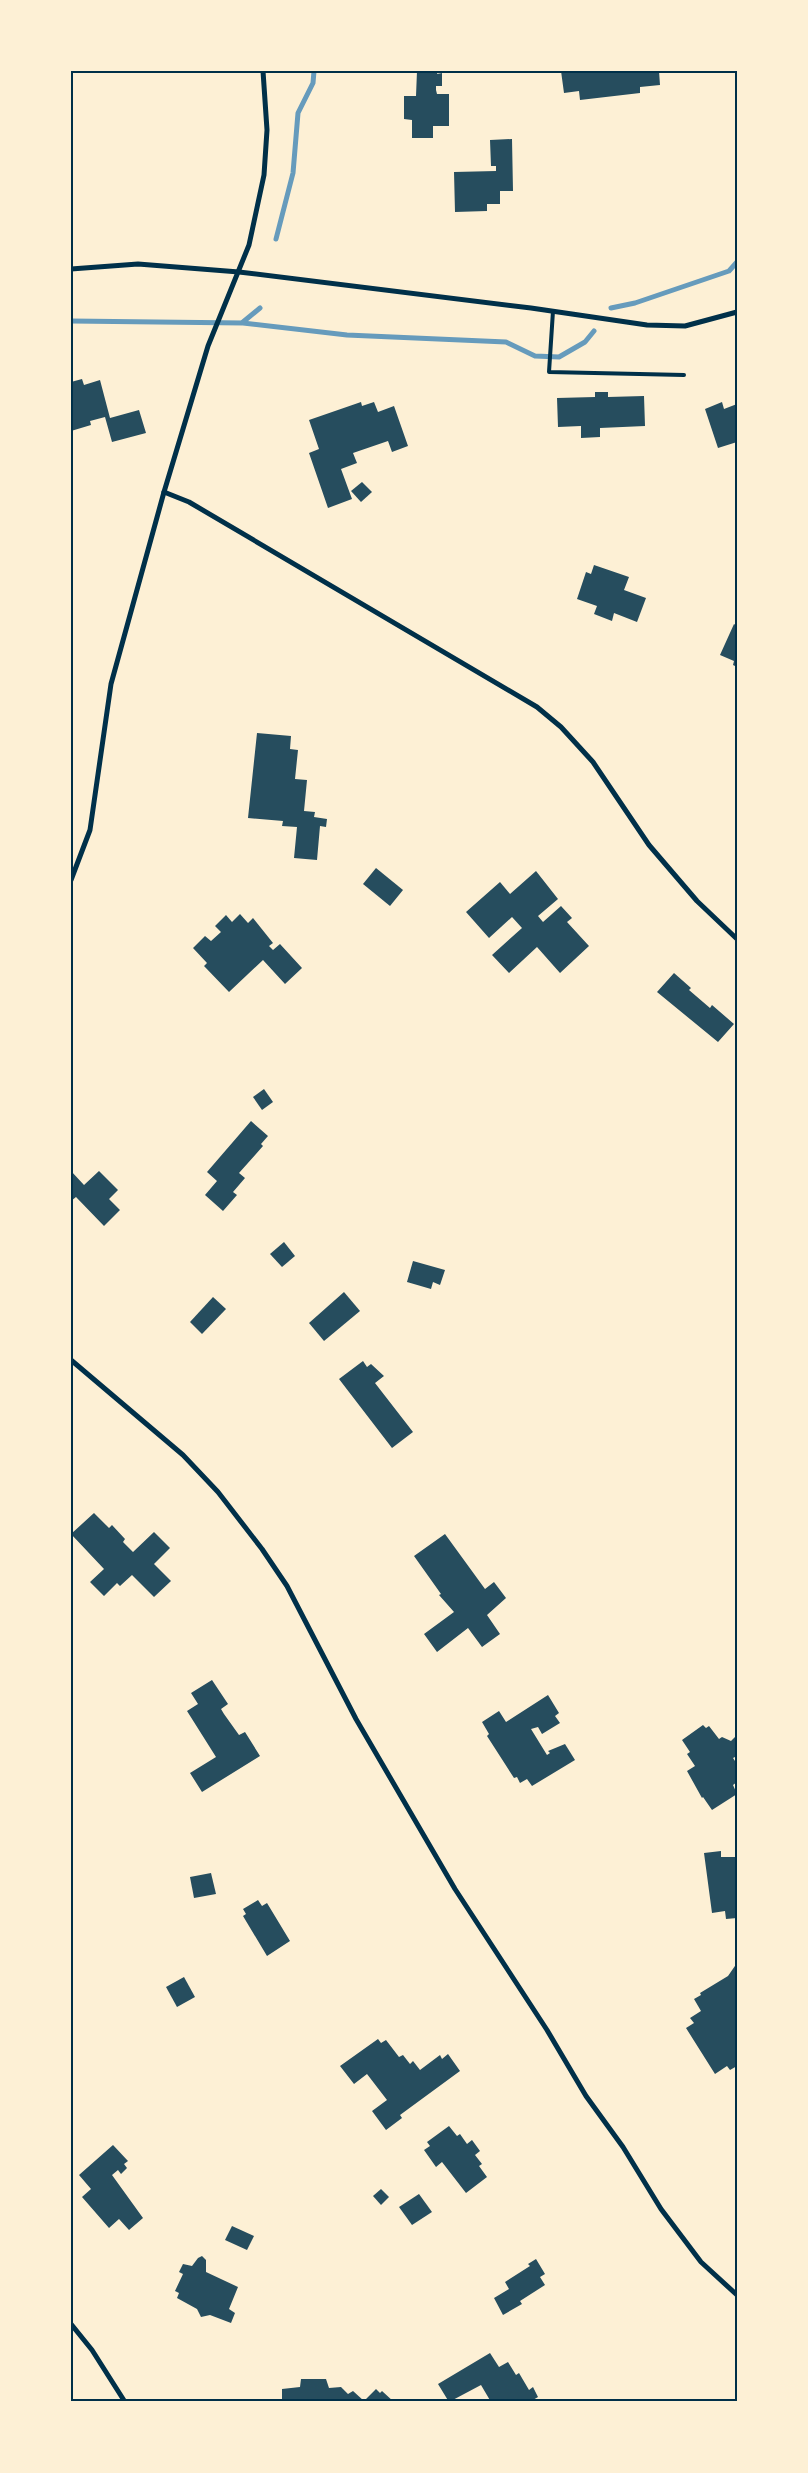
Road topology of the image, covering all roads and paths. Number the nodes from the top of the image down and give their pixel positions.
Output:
1 (263, 71) edge
2 (71, 269) edge
3 (239, 272) junction
4 (553, 311) junction
5 (737, 312) edge
6 (684, 375) dead end
7 (164, 492) junction
8 (71, 880) edge
9 (737, 939) edge
10 (71, 1360) edge
11 (737, 2295) edge
12 (71, 2324) edge
13 (125, 2402) edge

1 - 3 street
2 - 3 street
3 - 4 street
3 - 7 street
4 - 5 street
4 - 6 lane
7 - 8 street
7 - 9 street
10 - 11 street
12 - 13 street

